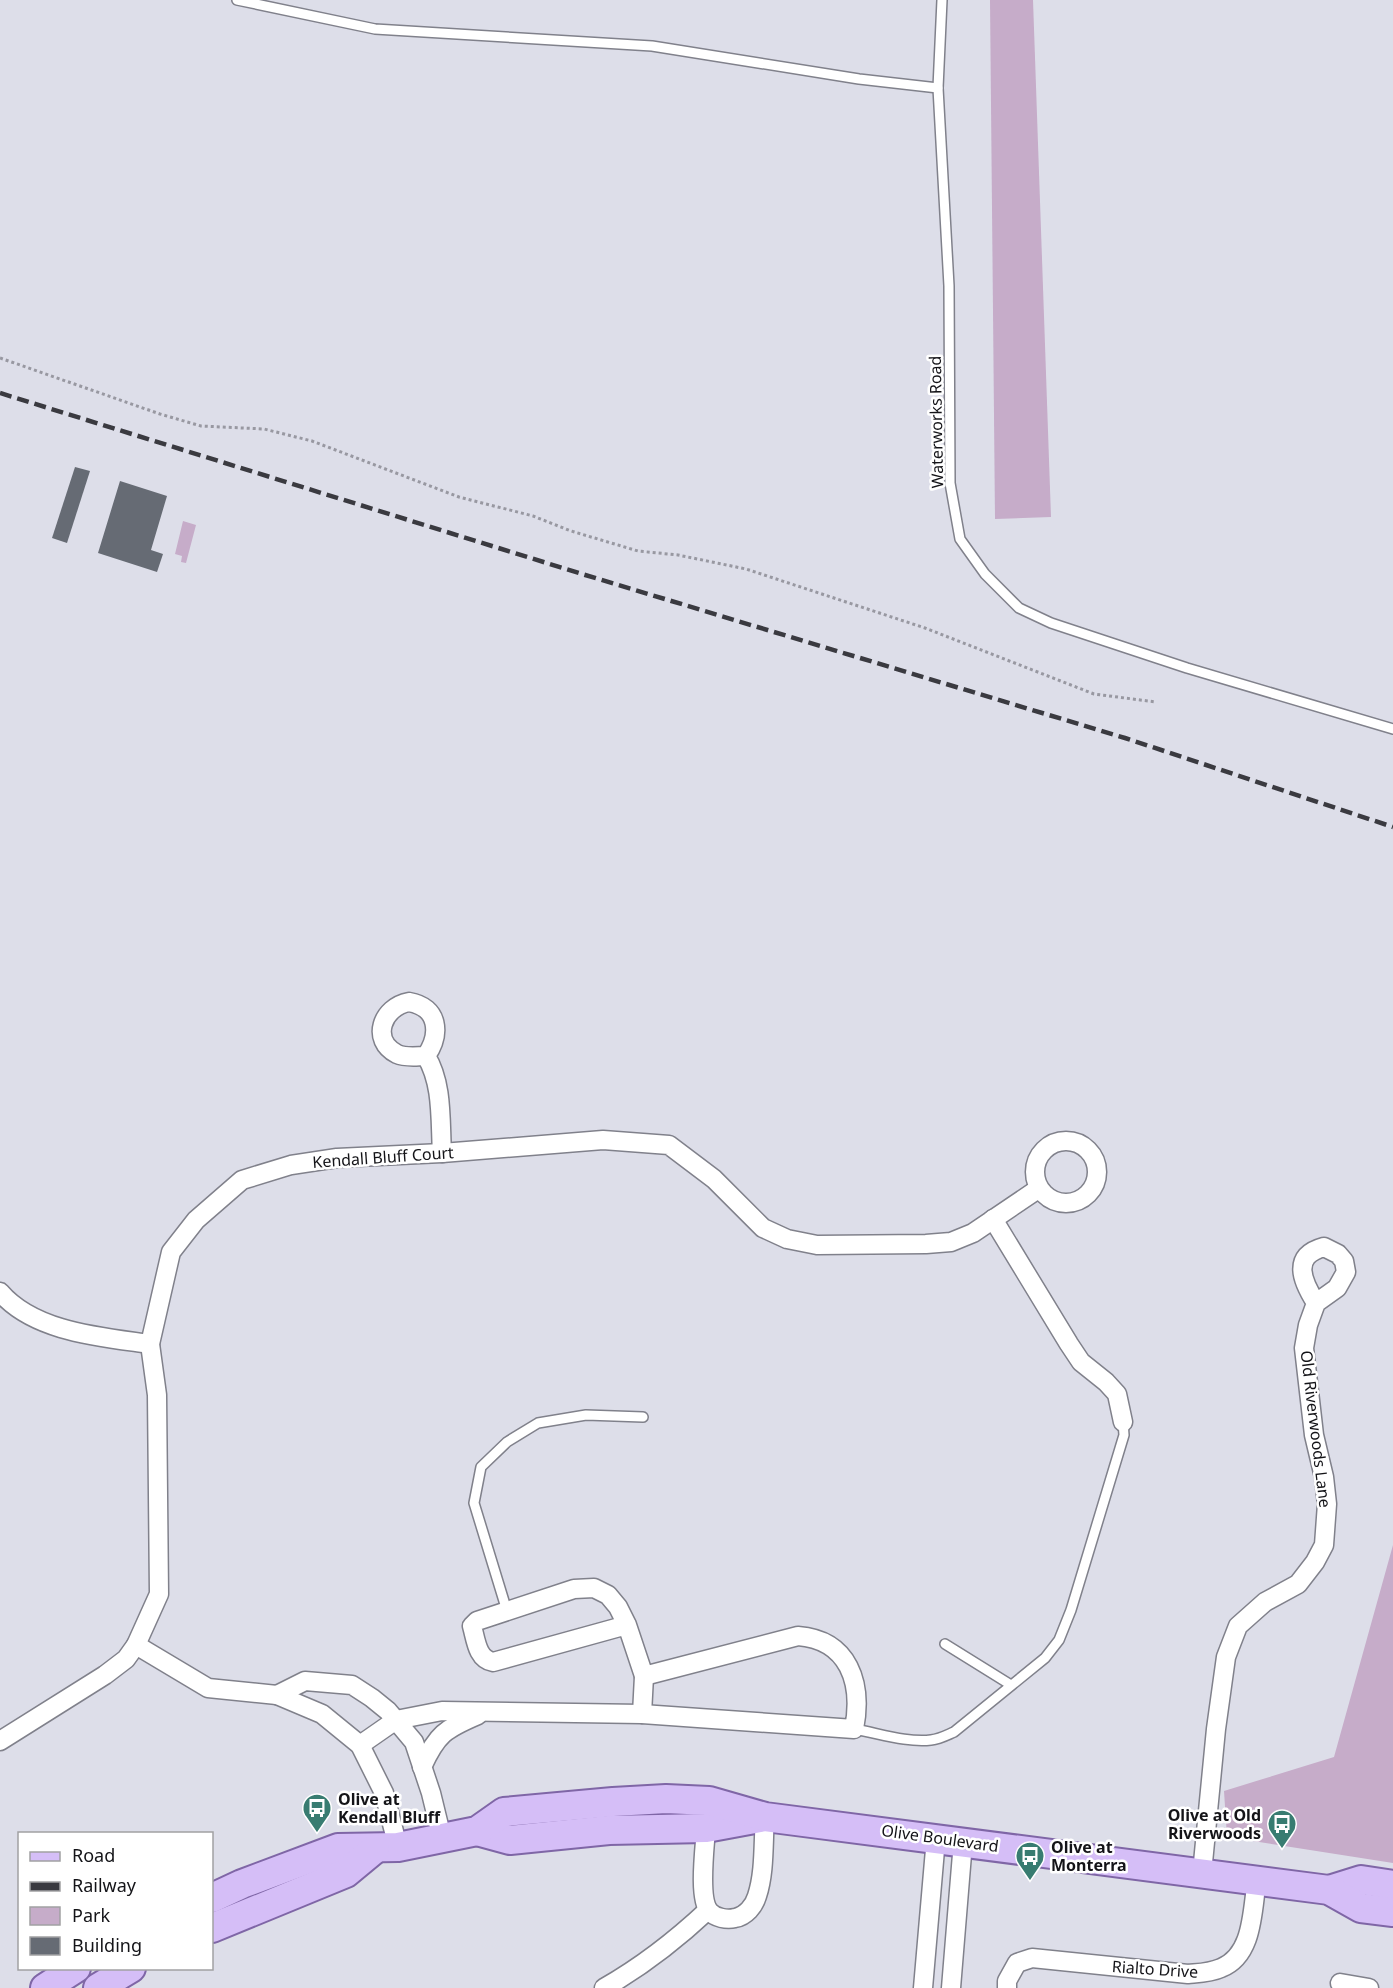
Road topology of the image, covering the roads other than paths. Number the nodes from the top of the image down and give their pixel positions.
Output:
1 (237, 0) edge
2 (942, 0) edge
3 (938, 87) junction
4 (1393, 729) edge
5 (426, 1056) dead end
6 (442, 1153) junction
7 (1038, 1189) dead end
8 (993, 1219) junction
9 (0, 1292) edge
10 (1316, 1302) dead end
11 (150, 1344) junction
12 (643, 1417) dead end
13 (1123, 1422) joint
14 (507, 1611) junction
15 (627, 1625) junction
16 (945, 1644) dead end
17 (136, 1645) junction
18 (644, 1676) junction
19 (1011, 1685) junction
20 (277, 1695) junction
21 (482, 1713) junction
22 (642, 1714) junction
23 (396, 1720) junction
24 (855, 1729) junction
25 (0, 1741) edge
26 (360, 1745) junction
27 (422, 1767) junction
28 (765, 1817) junction
29 (706, 1828) junction
30 (477, 1831) junction
31 (442, 1838) junction
32 (949, 1840) junction
33 (387, 1848) junction
34 (1202, 1873) junction
35 (1257, 1880) junction
36 (1393, 1885) edge
37 (1329, 1890) junction
38 (213, 1898) edge
39 (708, 1910) junction
40 (1393, 1912) edge
41 (213, 1928) edge
42 (73, 1970) edge
43 (128, 1970) edge
44 (1340, 1983) dead end
45 (45, 1988) edge
46 (98, 1988) edge
47 (604, 1988) edge
48 (923, 1988) edge
49 (951, 1988) edge
50 (1007, 1988) edge
51 (1369, 1988) edge

1 - 3 lane
2 - 3 lane, Waterworks Road
3 - 4 lane, Waterworks Road
5 - 6 street
6 - 8 street, Kendall Bluff Court
6 - 11 street, Kendall Bluff Court
7 - 8 street, Kendall Bluff Court
8 - 13 street
9 - 11 street
10 - 34 street, Old Riverwoods Lane
11 - 17 street, Kendall Bluff Court
12 - 14 lane
13 - 19 lane
14 - 15 street
14 - 15 street
15 - 18 street
16 - 19 lane
17 - 20 street
17 - 25 street, Kendall Bluff Court
18 - 22 street
18 - 24 street
19 - 24 lane
20 - 23 street
20 - 26 street
21 - 22 street
21 - 23 street
21 - 27 street
22 - 24 street
23 - 26 street
23 - 27 street
26 - 33 street
27 - 31 street
28 - 29 main road, Olive Boulevard
28 - 30 main road, Olive Boulevard
28 - 32 main road, Olive Boulevard
28 - 39 street
29 - 30 main road, Olive Boulevard
29 - 39 street
30 - 31 main road, Olive Boulevard
31 - 33 main road, Olive Boulevard
32 - 34 main road, Olive Boulevard
32 - 48 street
32 - 49 street
33 - 38 main road, Olive Boulevard
33 - 41 main road, Olive Boulevard
34 - 35 main road, Olive Boulevard
35 - 37 main road, Olive Boulevard
35 - 50 street, Rialto Drive
36 - 37 main road, Olive Boulevard
37 - 40 main road, Olive Boulevard
39 - 47 street
42 - 45 main road
43 - 46 main road
44 - 51 street

